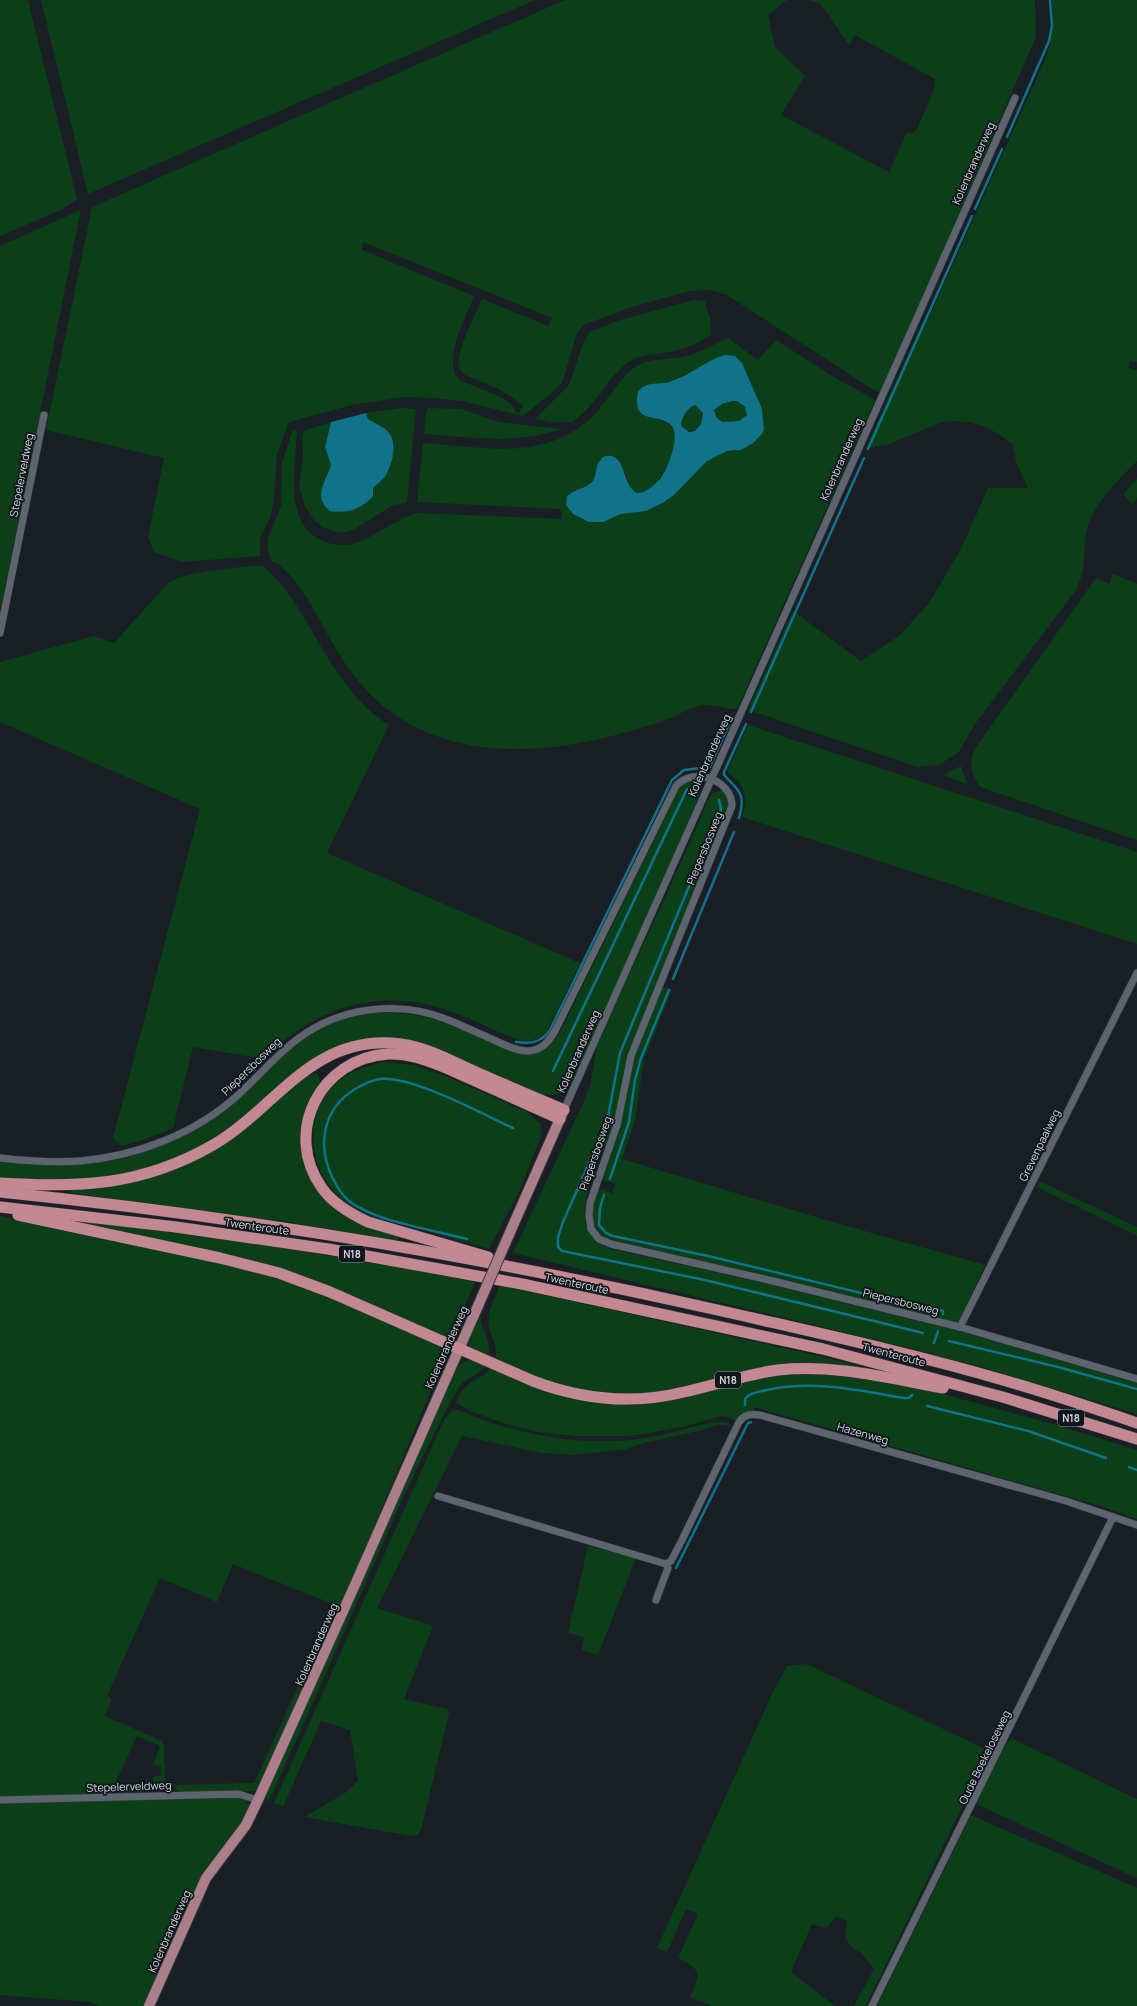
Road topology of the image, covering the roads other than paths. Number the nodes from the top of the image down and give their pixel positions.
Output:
1 (1015, 98) dead end
2 (44, 415) dead end
3 (0, 633) edge
4 (711, 779) junction
5 (1137, 972) edge
6 (562, 1114) junction
7 (0, 1158) edge
8 (0, 1183) edge
9 (0, 1192) edge
10 (0, 1207) edge
11 (0, 1212) edge
12 (521, 1268) junction
13 (960, 1327) junction
14 (459, 1348) junction
15 (1137, 1379) edge
16 (1006, 1398) junction
17 (1137, 1422) edge
18 (1137, 1439) edge
19 (438, 1496) dead end
20 (1113, 1517) junction
21 (1137, 1525) edge
22 (666, 1564) junction
23 (656, 1600) dead end
24 (0, 1800) edge
25 (258, 1800) junction
26 (150, 2006) edge
27 (872, 2006) edge

1 - 4 street, Kolenbranderweg
2 - 3 street, Stepelerveldweg
4 - 6 street, Kolenbranderweg
4 - 7 street, Piepersbosweg
4 - 13 street, Piepersbosweg
5 - 13 street, Grevenpaalweg
6 - 8 highway
6 - 12 highway, N18
6 - 14 main road, Kolenbranderweg, bridge
9 - 12 highway, Twenteroute / N18
10 - 16 highway, Twenteroute / N18
11 - 14 highway, N18
12 - 17 highway, Twenteroute / N18
13 - 15 street, Piepersbosweg
14 - 16 highway, N18
14 - 25 main road, Kolenbranderweg
16 - 18 highway, Twenteroute / N18
19 - 22 street
20 - 21 street, Hazenweg
20 - 22 street, Hazenweg
20 - 27 street, Oude Boekeloseweg
22 - 23 street
24 - 25 street, Stepelerveldweg
25 - 26 main road, Kolenbranderweg

